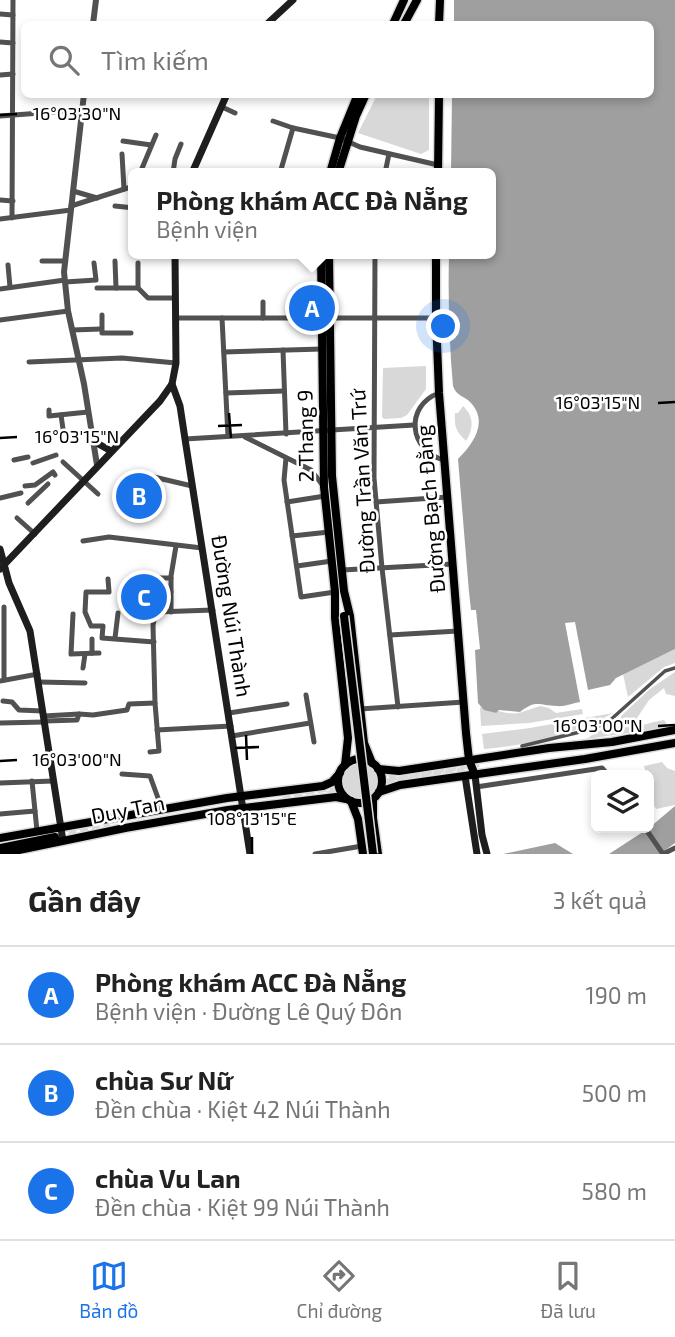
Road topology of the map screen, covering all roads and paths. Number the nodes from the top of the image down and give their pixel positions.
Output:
1 (13, 0) edge
2 (96, 0) edge
3 (293, 0) edge
4 (404, 0) edge
5 (417, 0) edge
6 (440, 0) edge
7 (0, 14) edge
8 (13, 15) junction
9 (93, 21) edge
10 (270, 21) edge
11 (394, 21) edge
12 (406, 21) edge
13 (439, 21) edge
14 (0, 42) edge
15 (13, 43) junction
16 (13, 74) junction
17 (0, 75) edge
18 (84, 98) edge
19 (225, 98) edge
20 (357, 98) edge
21 (364, 98) edge
22 (439, 98) edge
23 (222, 107) junction
24 (82, 110) junction
25 (235, 113) dead end
26 (13, 114) junction
27 (0, 116) edge
28 (273, 121) dead end
29 (293, 128) junction
30 (156, 135) dead end
31 (343, 140) junction
32 (122, 141) dead end
33 (181, 144) dead end
34 (151, 145) junction
35 (122, 154) dead end
36 (389, 154) junction
37 (143, 168) edge
38 (174, 168) edge
39 (194, 168) edge
40 (281, 168) edge
41 (332, 168) edge
42 (339, 168) edge
43 (386, 168) edge
44 (435, 168) edge
45 (438, 168) edge
46 (128, 188) edge
47 (124, 189) junction
48 (73, 191) junction
49 (97, 198) junction
50 (0, 200) edge
51 (13, 201) junction
52 (115, 206) dead end
53 (128, 207) edge
54 (71, 208) junction
55 (12, 218) junction
56 (0, 219) edge
57 (175, 259) edge
58 (321, 259) edge
59 (329, 259) edge
60 (375, 259) edge
61 (436, 259) edge
62 (42, 261) dead end
63 (65, 261) junction
64 (115, 261) dead end
65 (94, 263) dead end
66 (138, 264) dead end
67 (8, 265) dead end
68 (65, 281) junction
69 (10, 287) junction
70 (97, 288) dead end
71 (116, 288) junction
72 (138, 288) junction
73 (0, 289) edge
74 (175, 298) junction
75 (263, 302) dead end
76 (68, 311) junction
77 (102, 315) dead end
78 (375, 317) junction
79 (176, 318) junction
80 (222, 318) junction
81 (263, 318) junction
82 (326, 318) junction
83 (436, 318) junction
84 (0, 320) edge
85 (101, 329) junction
86 (72, 330) junction
87 (131, 333) dead end
88 (322, 349) junction
89 (283, 350) junction
90 (224, 352) junction
91 (78, 361) junction
92 (29, 362) dead end
93 (176, 363) junction
94 (172, 384) junction
95 (285, 391) junction
96 (226, 393) junction
97 (439, 393) junction
98 (49, 410) dead end
99 (88, 412) junction
100 (61, 415) junction
101 (414, 425) junction
102 (373, 428) junction
103 (63, 429) dead end
104 (327, 431) junction
105 (286, 434) junction
106 (229, 436) junction
107 (242, 436) junction
108 (186, 439) junction
109 (94, 442) junction
110 (111, 451) junction
111 (56, 455) dead end
112 (28, 457) dead end
113 (286, 458) junction
114 (14, 460) dead end
115 (444, 460) junction
116 (63, 462) dead end
117 (323, 462) junction
118 (33, 463) dead end
119 (97, 465) junction
120 (311, 470) junction
121 (137, 473) dead end
122 (55, 475) dead end
123 (83, 481) junction
124 (48, 484) dead end
125 (25, 486) dead end
126 (192, 486) junction
127 (324, 491) junction
128 (21, 493) dead end
129 (98, 494) dead end
130 (448, 497) junction
131 (0, 498) edge
132 (287, 502) junction
133 (376, 502) junction
134 (28, 503) dead end
135 (17, 518) dead end
136 (329, 532) junction
137 (35, 534) junction
138 (292, 536) junction
139 (83, 541) dead end
140 (176, 546) junction
141 (202, 548) junction
142 (0, 549) edge
143 (332, 561) junction
144 (453, 564) junction
145 (297, 566) junction
146 (2, 568) edge
147 (382, 568) junction
148 (342, 570) junction
149 (151, 578) dead end
150 (172, 578) junction
151 (108, 579) dead end
152 (142, 586) dead end
153 (171, 592) junction
154 (340, 592) junction
155 (146, 599) dead end
156 (17, 601) junction
157 (2, 607) edge
158 (213, 610) junction
159 (156, 612) junction
160 (171, 612) junction
161 (118, 613) dead end
162 (72, 614) dead end
163 (458, 631) junction
164 (390, 635) junction
165 (115, 638) junction
166 (92, 639) dead end
167 (154, 642) junction
168 (85, 653) junction
169 (83, 668) dead end
170 (675, 668) edge
171 (39, 678) junction
172 (2, 680) edge
173 (85, 682) dead end
174 (306, 695) dead end
175 (3, 701) dead end
176 (464, 702) junction
177 (155, 703) junction
178 (287, 704) dead end
179 (398, 707) junction
180 (360, 709) junction
181 (229, 713) junction
182 (44, 717) junction
183 (0, 723) edge
184 (310, 723) junction
185 (231, 726) junction
186 (157, 730) junction
187 (672, 731) edge
188 (232, 736) junction
189 (314, 742) dead end
190 (612, 742) junction
191 (674, 743) edge
192 (522, 746) dead end
193 (150, 752) dead end
194 (469, 760) junction
195 (375, 766) junction
196 (423, 767) junction
197 (342, 769) junction
198 (478, 769) junction
199 (604, 770) edge
200 (122, 774) dead end
201 (465, 775) junction
202 (32, 781) junction
203 (53, 781) junction
204 (425, 781) junction
205 (0, 783) edge
206 (476, 787) junction
207 (294, 790) junction
208 (376, 795) junction
209 (241, 796) junction
210 (349, 800) junction
211 (296, 803) junction
212 (243, 808) junction
213 (162, 809) junction
214 (35, 811) junction
215 (144, 812) junction
216 (0, 814) edge
217 (146, 824) junction
218 (37, 831) junction
219 (649, 833) edge
220 (58, 834) junction
221 (0, 843) edge
222 (485, 843) junction
223 (475, 845) junction
224 (675, 848) edge
225 (369, 852) edge
226 (663, 853) edge
227 (0, 854) edge
228 (250, 854) edge
229 (315, 854) edge
230 (477, 854) edge
231 (487, 854) edge

1 - 8 street
2 - 9 street
3 - 10 main road
4 - 11 main road
5 - 12 main road
6 - 13 main road
7 - 8 street
8 - 15 street
14 - 15 street
15 - 16 street
16 - 17 street
16 - 26 street
18 - 24 street
19 - 23 main road
20 - 31 main road
21 - 31 main road
22 - 45 main road
23 - 25 street
23 - 39 main road
24 - 26 street
24 - 48 street
26 - 27 street
26 - 51 street
28 - 29 street
29 - 31 street
29 - 40 street
30 - 34 street
31 - 36 street
31 - 41 main road
31 - 42 main road
32 - 34 street
33 - 38 street
34 - 37 street
35 - 47 street
36 - 43 street
36 - 44 street
46 - 47 street
47 - 49 street
48 - 49 street
48 - 54 street
49 - 54 street
50 - 51 street
51 - 55 street
52 - 53 street
54 - 55 street
54 - 63 street
55 - 56 street
57 - 74 main road
58 - 82 main road, 2 Thang 9
59 - 82 main road, 2 Thang 9
60 - 78 street, Đường Trần Văn Trứ
61 - 83 main road, Đường Bạch Đằng
62 - 63 street
63 - 68 street
64 - 71 street
65 - 68 street
66 - 72 street
67 - 69 street
68 - 69 street
68 - 76 street
69 - 73 street
70 - 71 street
71 - 72 street
72 - 74 street
74 - 79 main road
75 - 81 street
76 - 84 street
76 - 86 street
77 - 85 street
78 - 82 street
78 - 83 street
78 - 102 street, Đường Trần Văn Trứ
79 - 80 street
79 - 93 main road
80 - 81 street
80 - 90 street
81 - 82 street
82 - 88 main road, 2 Thang 9
82 - 104 main road, 2 Thang 9
83 - 97 main road, Đường Bạch Đằng
85 - 86 street
85 - 87 street
86 - 91 street
88 - 89 street
88 - 104 main road, 2 Thang 9
89 - 90 street
89 - 95 street
90 - 96 street
91 - 92 street
91 - 93 street
91 - 99 street
93 - 94 main road
94 - 108 main road, Đường Núi Thành
94 - 110 main road
95 - 96 street
95 - 105 street
96 - 106 street
97 - 101 street
97 - 115 main road, Đường Bạch Đằng
98 - 100 street
99 - 100 street
99 - 109 street
100 - 103 street
101 - 102 street
101 - 115 street
102 - 104 street
102 - 133 street, Đường Trần Văn Trứ
104 - 105 street
104 - 117 main road, 2 Thang 9
104 - 148 main road, 2 Thang 9
105 - 107 street
106 - 107 street
106 - 108 street
107 - 113 street
108 - 126 main road, Đường Núi Thành
109 - 110 main road
109 - 119 street
110 - 119 main road
111 - 118 street
112 - 114 street
113 - 120 street
113 - 132 street
115 - 130 main road, Đường Bạch Đằng
116 - 123 street
117 - 120 street
117 - 127 main road, 2 Thang 9
119 - 123 main road
120 - 127 street
121 - 126 street
122 - 125 street
123 - 129 street
123 - 137 main road
124 - 134 street
126 - 141 main road, Đường Núi Thành
127 - 132 street
127 - 136 main road, 2 Thang 9
128 - 131 street
130 - 133 street
130 - 144 main road, Đường Bạch Đằng
132 - 138 street
133 - 147 street, Đường Trần Văn Trứ
135 - 137 street
136 - 138 street
136 - 143 main road, 2 Thang 9
137 - 146 main road
138 - 145 street
139 - 140 street
140 - 141 street
140 - 150 street, Đường Núi Thành
141 - 158 main road, Đường Núi Thành
142 - 146 main road
143 - 145 street
143 - 154 main road, 2 Thang 9
144 - 147 street
144 - 163 main road, Đường Bạch Đằng
145 - 154 street
146 - 156 main road
147 - 148 street
147 - 164 street, Đường Trần Văn Trứ
148 - 154 main road, 2 Thang 9
149 - 150 street
150 - 153 street, Đường Núi Thành
151 - 165 street
152 - 153 street
153 - 160 street, Đường Núi Thành
154 - 180 main road
154 - 197 main road
154 - 225 main road, 2 Thang 9, bridge
155 - 159 street
156 - 157 street
156 - 171 main road
157 - 172 street
158 - 160 street
158 - 181 main road, Đường Núi Thành
159 - 160 street
159 - 167 street
161 - 165 street
162 - 168 street
163 - 164 street
163 - 176 main road, Đường Bạch Đằng
164 - 179 street, Đường Trần Văn Trứ
165 - 167 street
166 - 168 street
167 - 177 street
168 - 169 street
170 - 192 street
171 - 172 street
171 - 173 street
171 - 182 main road
174 - 184 street
175 - 182 street
176 - 179 street
176 - 194 main road, Đường Bạch Đằng
177 - 182 street
177 - 186 street
178 - 181 street
179 - 180 street
180 - 195 main road
181 - 185 main road, Đường Núi Thành
182 - 183 street
182 - 203 main road
184 - 188 street
184 - 189 street
185 - 186 street
185 - 188 main road, Đường Núi Thành
186 - 193 street
187 - 190 main road
188 - 209 main road, Đường Núi Thành
190 - 194 main road
190 - 198 main road
191 - 198 main road
194 - 196 main road
194 - 198 main road
194 - 201 main road
195 - 196 main road
195 - 197 main road
195 - 208 main road
196 - 204 main road
197 - 207 main road
197 - 210 main road
198 - 201 main road
198 - 206 main road
199 - 206 street
200 - 213 street
201 - 204 main road
201 - 223 main road
202 - 203 street
202 - 205 street
202 - 214 street
203 - 220 main road
204 - 208 main road
206 - 222 main road
207 - 209 main road
207 - 211 main road
208 - 210 main road
208 - 225 main road
209 - 212 main road, Đường Núi Thành
209 - 213 main road
210 - 211 main road, Duy Tan
210 - 225 main road
211 - 212 main road, Duy Tan
212 - 217 main road, Duy Tan
212 - 228 main road, Đường Núi Thành
213 - 215 main road
214 - 216 street
214 - 218 street
215 - 217 main road
215 - 220 main road
217 - 220 main road, Duy Tan
218 - 220 main road
218 - 221 main road
219 - 226 street
220 - 221 main road
220 - 227 main road, Duy Tan
222 - 223 main road
222 - 231 main road
223 - 230 main road
224 - 226 street
225 - 229 street

